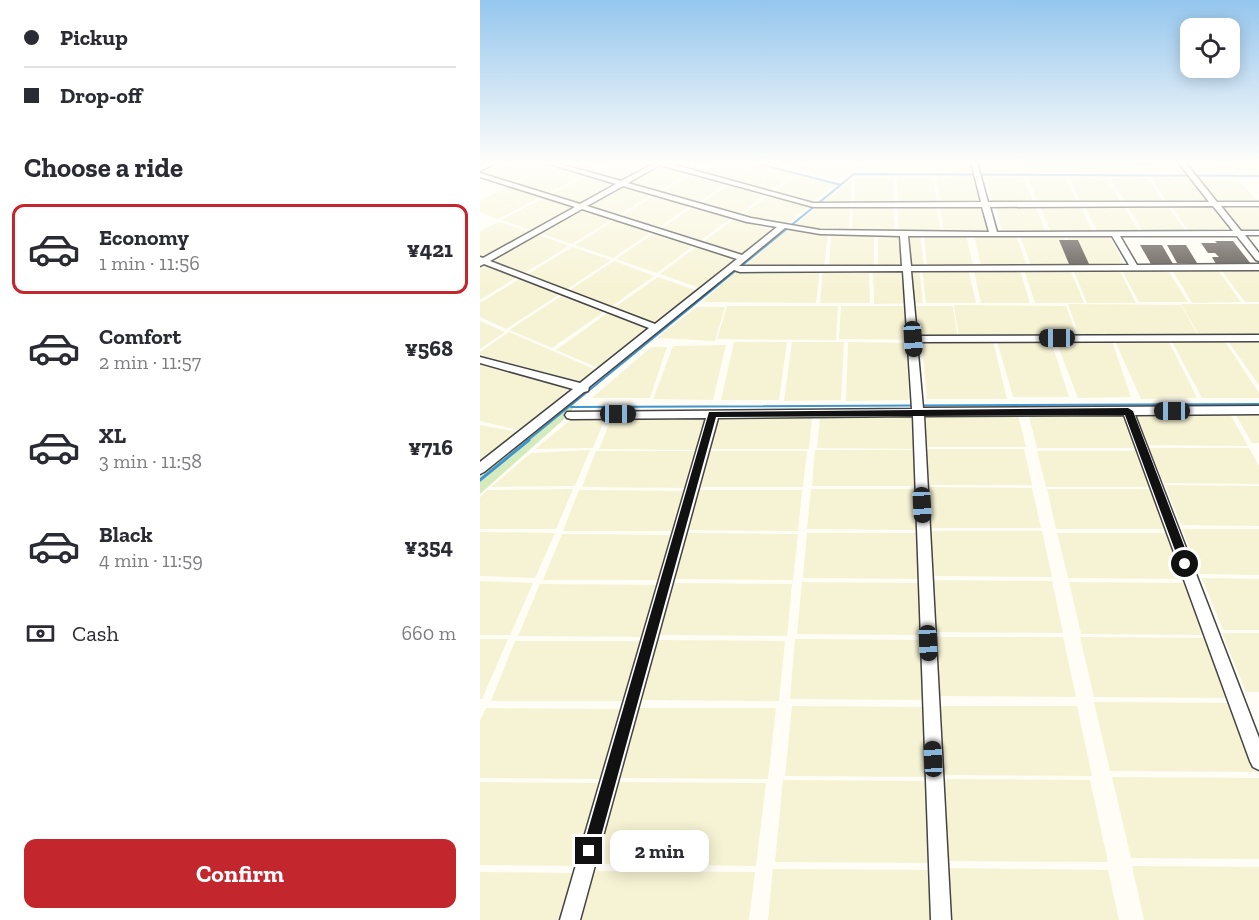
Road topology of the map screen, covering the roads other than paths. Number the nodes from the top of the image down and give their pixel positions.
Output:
1 (574, 205) edge
2 (585, 205) edge
3 (696, 205) edge
4 (813, 205) edge
5 (984, 205) junction
6 (999, 205) edge
7 (1216, 205) edge
8 (581, 207) junction
9 (782, 227) junction
10 (1259, 233) edge
11 (993, 234) junction
12 (1115, 234) junction
13 (1239, 234) junction
14 (904, 235) junction
15 (744, 258) junction
16 (1259, 258) edge
17 (481, 262) edge
18 (733, 267) junction
19 (1134, 267) junction
20 (1259, 267) edge
21 (907, 268) junction
22 (658, 328) junction
23 (1259, 338) edge
24 (913, 339) junction
25 (480, 360) edge
26 (584, 388) junction
27 (1259, 410) edge
28 (1128, 411) junction
29 (918, 412) junction
30 (713, 414) junction
31 (570, 415) dead end
32 (480, 469) edge
33 (1259, 761) edge
34 (570, 920) edge
35 (940, 920) edge

1 - 8 street
2 - 8 street
3 - 9 street
4 - 5 street
5 - 6 street
5 - 11 street
7 - 13 street
8 - 15 street
8 - 17 street
9 - 14 street
9 - 15 street
10 - 13 street
11 - 12 street
11 - 14 street
12 - 13 street
12 - 19 street
13 - 16 street
14 - 21 street
15 - 18 street
17 - 22 street
18 - 21 street
18 - 22 street
19 - 20 street
19 - 21 street
21 - 24 street
22 - 26 street
23 - 24 street
24 - 29 street
25 - 26 street
26 - 32 street
27 - 28 street
28 - 29 street
28 - 33 street
29 - 30 street
29 - 35 street
30 - 31 street
30 - 34 street

